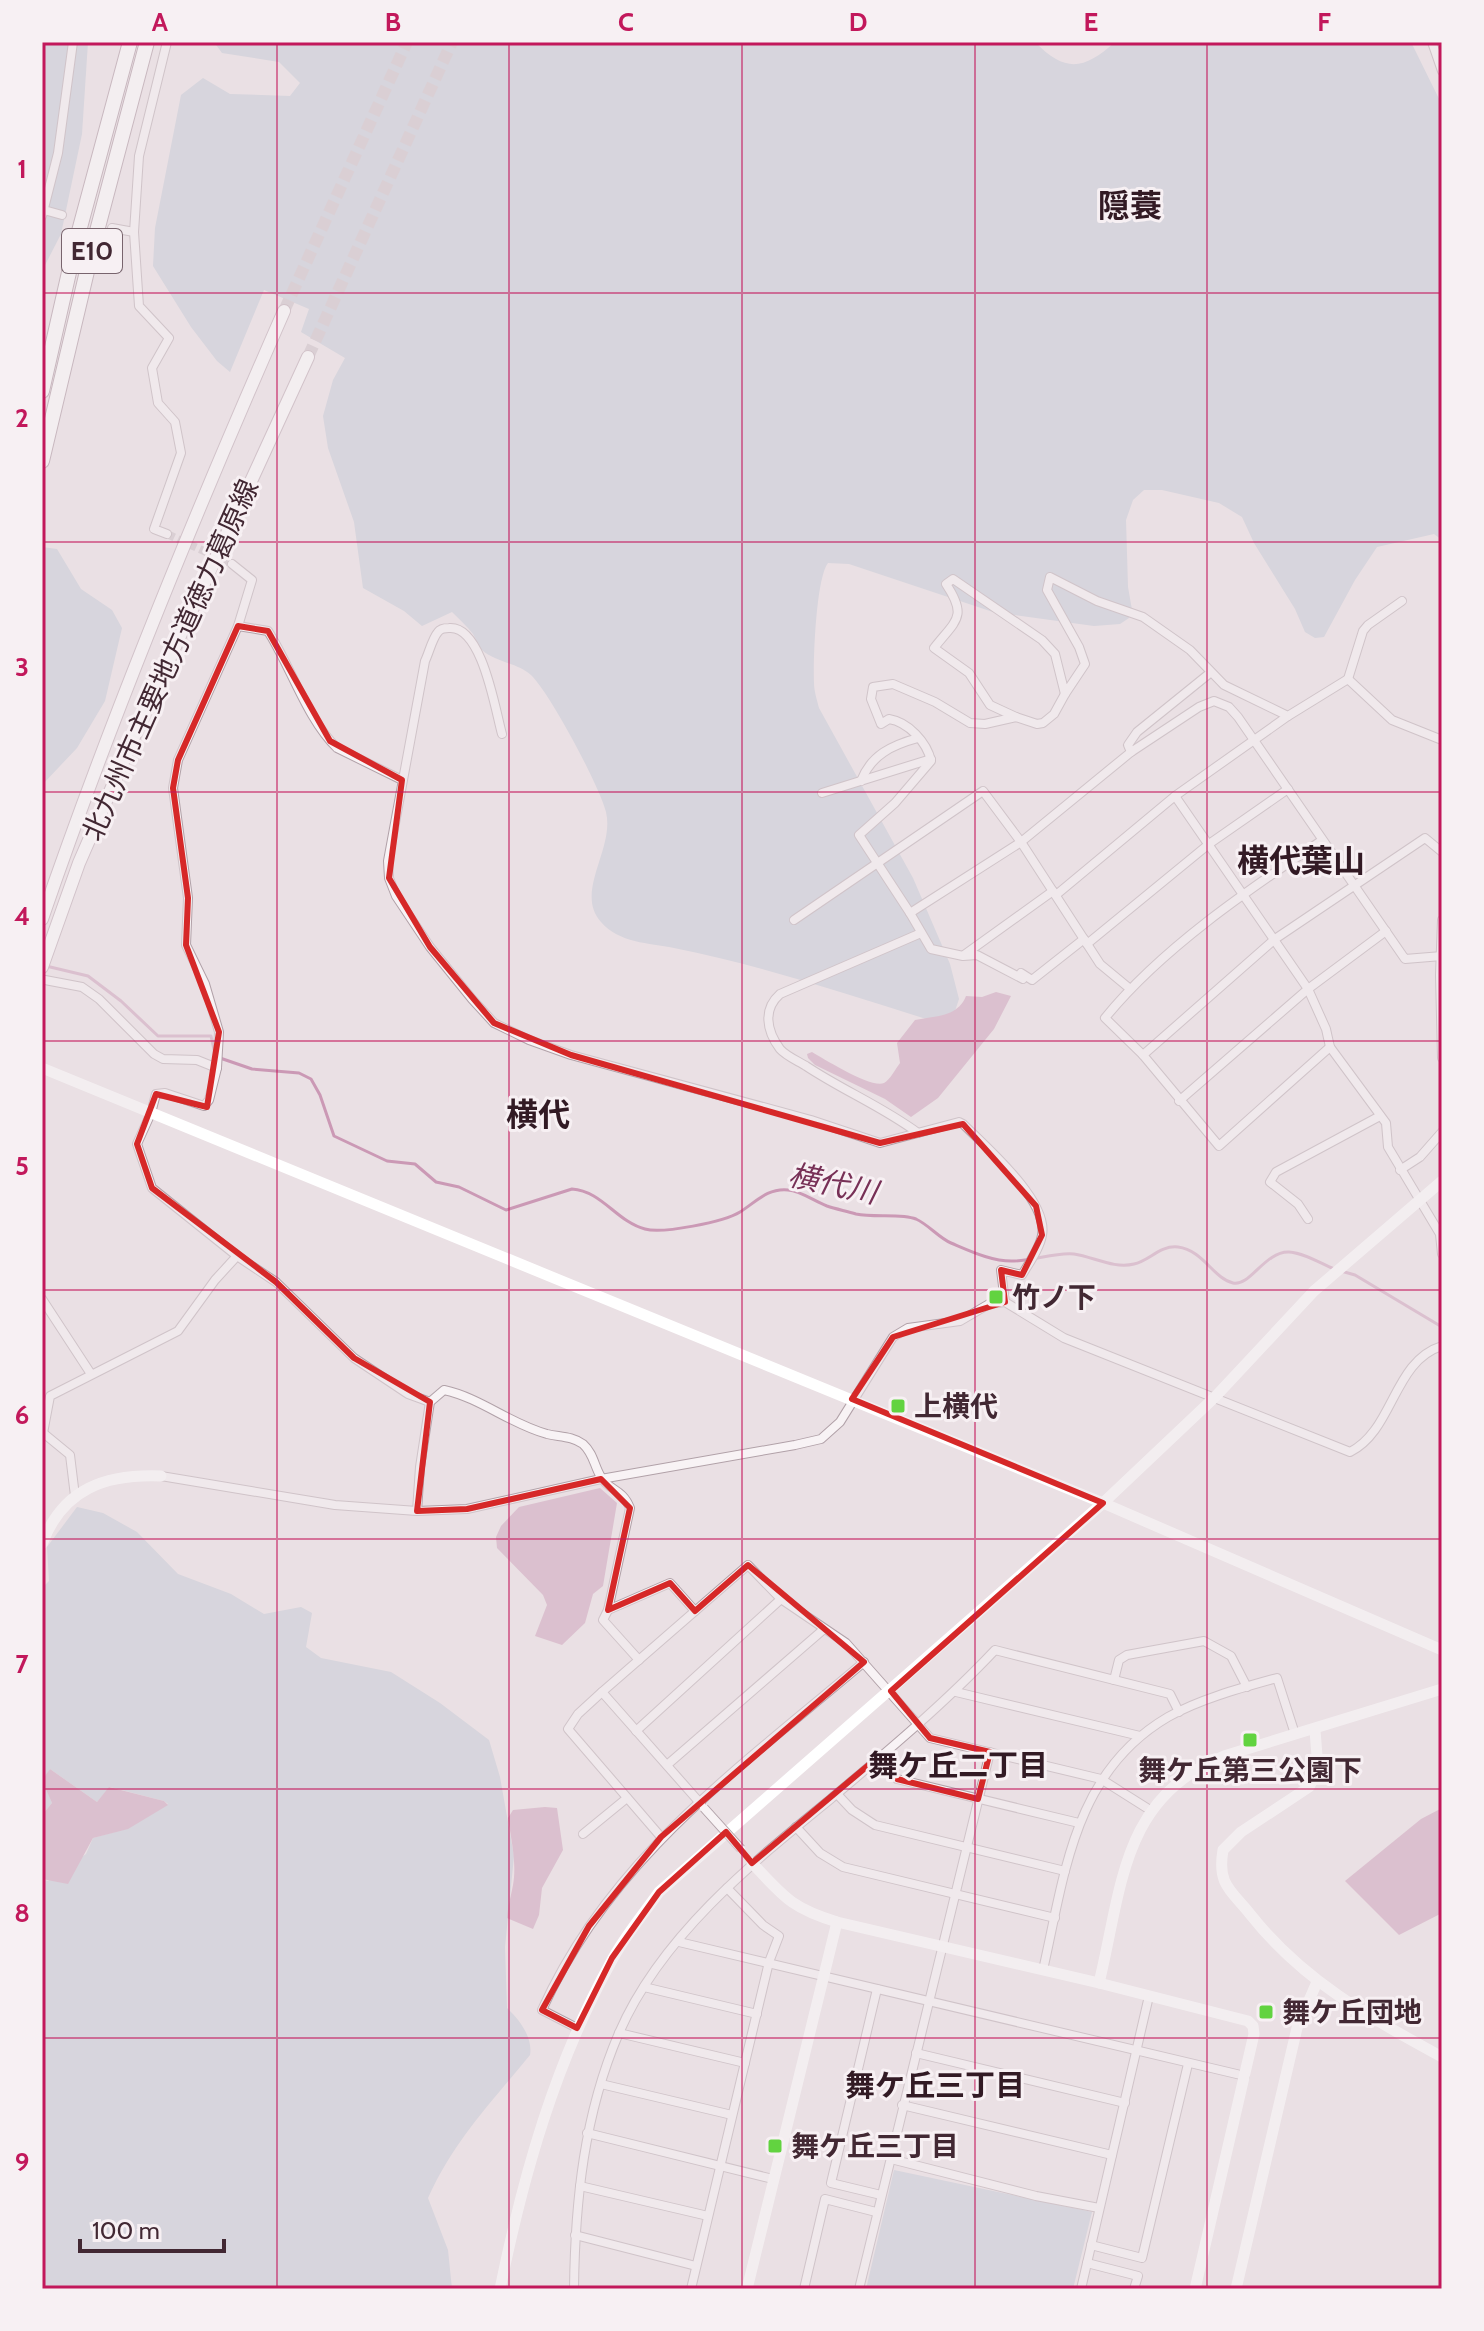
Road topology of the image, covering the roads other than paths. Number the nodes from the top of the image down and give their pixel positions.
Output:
1 (73, 42) edge
2 (130, 42) edge
3 (147, 42) edge
4 (167, 42) edge
5 (1432, 42) edge
6 (1440, 59) edge
7 (1442, 71) edge
8 (43, 213) edge
9 (62, 215) dead end
10 (112, 228) dead end
11 (134, 232) junction
12 (284, 311) tunnel mouth
13 (308, 357) tunnel mouth
14 (42, 391) edge
15 (42, 461) edge
16 (167, 534) dead end
17 (232, 564) tunnel mouth
18 (1402, 601) dead end
19 (238, 626) junction
20 (1210, 673) junction
21 (1348, 679) junction
22 (1065, 694) junction
23 (1288, 716) junction
24 (1016, 717) junction
25 (502, 734) dead end
26 (918, 738) junction
27 (1255, 740) junction
28 (1442, 740) edge
29 (1131, 752) junction
30 (931, 759) junction
31 (402, 780) junction
32 (861, 781) junction
33 (1288, 789) junction
34 (822, 793) dead end
35 (1175, 796) junction
36 (1321, 841) junction
37 (1021, 842) junction
38 (1209, 844) junction
39 (1442, 852) edge
40 (877, 865) junction
41 (1353, 886) junction
42 (1054, 893) junction
43 (1244, 893) junction
44 (910, 913) junction
45 (42, 919) edge
46 (794, 920) dead end
47 (1442, 920) edge
48 (1386, 931) junction
49 (921, 933) junction
50 (1275, 939) junction
51 (1086, 941) junction
52 (963, 956) junction
53 (1441, 956) edge
54 (44, 974) edge
55 (1129, 988) junction
56 (1308, 989) junction
57 (1330, 1047) junction
58 (1143, 1055) junction
59 (1442, 1058) edge
60 (42, 1068) edge
61 (217, 1068) junction
62 (1179, 1101) junction
63 (151, 1113) junction
64 (1380, 1116) junction
65 (1442, 1132) edge
66 (918, 1133) junction
67 (1400, 1170) junction
68 (1442, 1181) edge
69 (1419, 1199) junction
70 (1308, 1219) dead end
71 (1442, 1254) edge
72 (237, 1256) junction
73 (42, 1299) edge
74 (1005, 1302) junction
75 (1442, 1346) edge
76 (91, 1374) junction
77 (1215, 1397) junction
78 (852, 1399) junction
79 (430, 1402) junction
80 (43, 1432) edge
81 (161, 1476) joint
82 (601, 1479) junction
83 (75, 1496) junction
84 (1103, 1503) junction
85 (417, 1511) junction
86 (42, 1544) edge
87 (781, 1599) junction
88 (608, 1610) junction
89 (695, 1611) junction
90 (824, 1629) junction
91 (1442, 1650) edge
92 (639, 1660) junction
93 (864, 1662) junction
94 (1114, 1680) junction
95 (1247, 1687) junction
96 (1442, 1689) edge
97 (891, 1691) junction
98 (602, 1692) junction
99 (956, 1692) junction
100 (1179, 1712) junction
101 (917, 1723) junction
102 (1315, 1730) junction
103 (636, 1731) junction
104 (1295, 1734) junction
105 (1140, 1736) junction
106 (990, 1752) junction
107 (877, 1758) junction
108 (667, 1765) junction
109 (1101, 1779) junction
110 (837, 1794) junction
111 (627, 1798) junction
112 (978, 1799) junction
113 (702, 1805) junction
114 (1150, 1810) junction
115 (1079, 1823) junction
116 (796, 1827) junction
117 (583, 1834) dead end
118 (661, 1837) junction
119 (966, 1847) junction
120 (752, 1863) junction
121 (1065, 1871) junction
122 (727, 1888) junction
123 (954, 1894) junction
124 (1055, 1918) junction
125 (837, 1922) junction
126 (679, 1942) junction
127 (941, 1946) junction
128 (769, 1962) junction
129 (1043, 1970) junction
130 (824, 1976) junction
131 (1317, 1982) junction
132 (1099, 1983) junction
133 (644, 1987) junction
134 (877, 1989) junction
135 (1149, 1996) junction
136 (928, 2002) junction
137 (757, 2014) junction
138 (577, 2028) junction
139 (619, 2033) junction
140 (1137, 2051) junction
141 (916, 2053) junction
142 (1442, 2057) edge
143 (745, 2063) junction
144 (1188, 2064) junction
145 (1245, 2076) junction
146 (601, 2084) junction
147 (1125, 2103) junction
148 (902, 2105) junction
149 (732, 2115) junction
150 (587, 2133) junction
151 (1112, 2155) junction
152 (891, 2159) junction
153 (720, 2165) junction
154 (773, 2179) junction
155 (580, 2186) junction
156 (881, 2195) junction
157 (1099, 2208) junction
158 (876, 2212) junction
159 (708, 2216) junction
160 (575, 2235) junction
161 (1091, 2245) junction
162 (1087, 2263) junction
163 (696, 2266) junction
164 (500, 2289) edge
165 (574, 2289) edge
166 (691, 2289) edge
167 (747, 2289) edge
168 (804, 2289) edge
169 (859, 2289) edge
170 (1081, 2289) edge
171 (1134, 2289) edge
172 (1195, 2289) edge
173 (1236, 2289) edge

1 - 8 street
2 - 14 highway, E10
3 - 15 highway, E10
4 - 11 street
5 - 6 street
6 - 7 street
8 - 9 street
10 - 11 street
11 - 16 street
12 - 45 main road, 北九州市主要地方道徳力葛原線
13 - 54 main road, 北九州市主要地方道徳力葛原線
17 - 19 street
18 - 21 street
19 - 31 street
19 - 61 street
20 - 22 street
20 - 23 street
20 - 29 street
21 - 23 street
21 - 28 street
22 - 24 street
22 - 24 street
23 - 27 street
24 - 26 street
25 - 31 street
26 - 30 street
26 - 32 street
27 - 29 street
27 - 33 street
27 - 35 street
29 - 37 street
30 - 32 street
30 - 40 street
31 - 66 street
32 - 34 street
33 - 36 street
33 - 38 street
35 - 38 street
35 - 42 street
36 - 41 street
36 - 43 street
37 - 40 street
37 - 42 street
37 - 44 street
38 - 43 street
38 - 51 street
39 - 41 street
40 - 44 street
40 - 46 street
41 - 48 street
41 - 50 street
42 - 51 street
42 - 52 street
43 - 50 street
43 - 55 street
44 - 49 street
47 - 53 street
48 - 53 street
48 - 56 street
49 - 52 street
49 - 66 street
50 - 56 street
50 - 58 street
51 - 52 street
51 - 55 street
53 - 59 street
54 - 61 street
55 - 58 street
56 - 57 street
56 - 62 street
57 - 62 street
57 - 64 street
58 - 62 street
60 - 63 street
61 - 63 street
63 - 72 street
63 - 78 street
64 - 67 street
64 - 70 street
65 - 67 street
66 - 74 street
67 - 69 street
68 - 69 street
69 - 71 street
69 - 77 street
72 - 76 street
72 - 79 street
73 - 76 street
74 - 77 street
74 - 78 street
75 - 77 street
76 - 80 street
77 - 84 street
78 - 82 street
78 - 84 street
79 - 82 street
79 - 85 street
80 - 83 street
81 - 83 street
81 - 85 street
82 - 85 street
82 - 88 street
83 - 86 street
84 - 91 street
84 - 97 street
87 - 89 street
87 - 90 street
87 - 103 street
88 - 89 street
88 - 92 street
89 - 92 street
90 - 93 street
90 - 108 street
92 - 98 street
93 - 97 street
93 - 113 street
94 - 95 street
94 - 99 street
94 - 100 street
95 - 100 street
95 - 104 street
96 - 102 street
97 - 101 street
97 - 138 street
98 - 103 street
98 - 111 street
99 - 101 street
99 - 105 street
100 - 105 street
101 - 106 street
101 - 107 street
102 - 104 street
102 - 131 street
103 - 108 street
104 - 114 street
105 - 109 street
106 - 109 street
106 - 112 street
107 - 110 street
107 - 112 street
108 - 113 street
109 - 114 street
109 - 115 street
110 - 116 street
110 - 119 street
111 - 117 street
111 - 118 street
112 - 115 street
112 - 119 street
113 - 118 street
113 - 120 street, bridge
114 - 132 street
115 - 121 street
116 - 120 street
116 - 123 street
118 - 138 street
119 - 121 street
119 - 123 street
120 - 122 street
120 - 125 street
121 - 124 street
122 - 126 street
122 - 128 street
123 - 124 street
123 - 127 street
124 - 129 street
125 - 127 street
125 - 130 street
126 - 128 street
126 - 133 street
127 - 129 street
127 - 136 street
128 - 130 street
128 - 137 street
129 - 132 street
130 - 134 street
130 - 154 street
131 - 142 street
131 - 173 street
132 - 135 street
133 - 137 street
133 - 139 street
134 - 136 street
134 - 156 street
135 - 140 street
135 - 145 street
136 - 140 street
136 - 141 street
137 - 143 street
138 - 164 street
139 - 143 street
139 - 146 street
140 - 144 street
140 - 147 street
141 - 147 street
141 - 148 street
143 - 149 street
144 - 145 street
144 - 161 street
145 - 172 street
146 - 149 street
146 - 150 street
147 - 151 street
148 - 151 street
148 - 152 street
149 - 153 street
150 - 153 street
150 - 155 street
151 - 157 street
152 - 156 street
152 - 157 street
153 - 154 street
153 - 159 street
154 - 167 street
155 - 159 street
155 - 160 street
156 - 158 street
157 - 161 street
158 - 168 street
158 - 169 street
159 - 163 street
160 - 163 street
160 - 165 street
161 - 162 street
162 - 170 street
162 - 171 street
163 - 166 street

